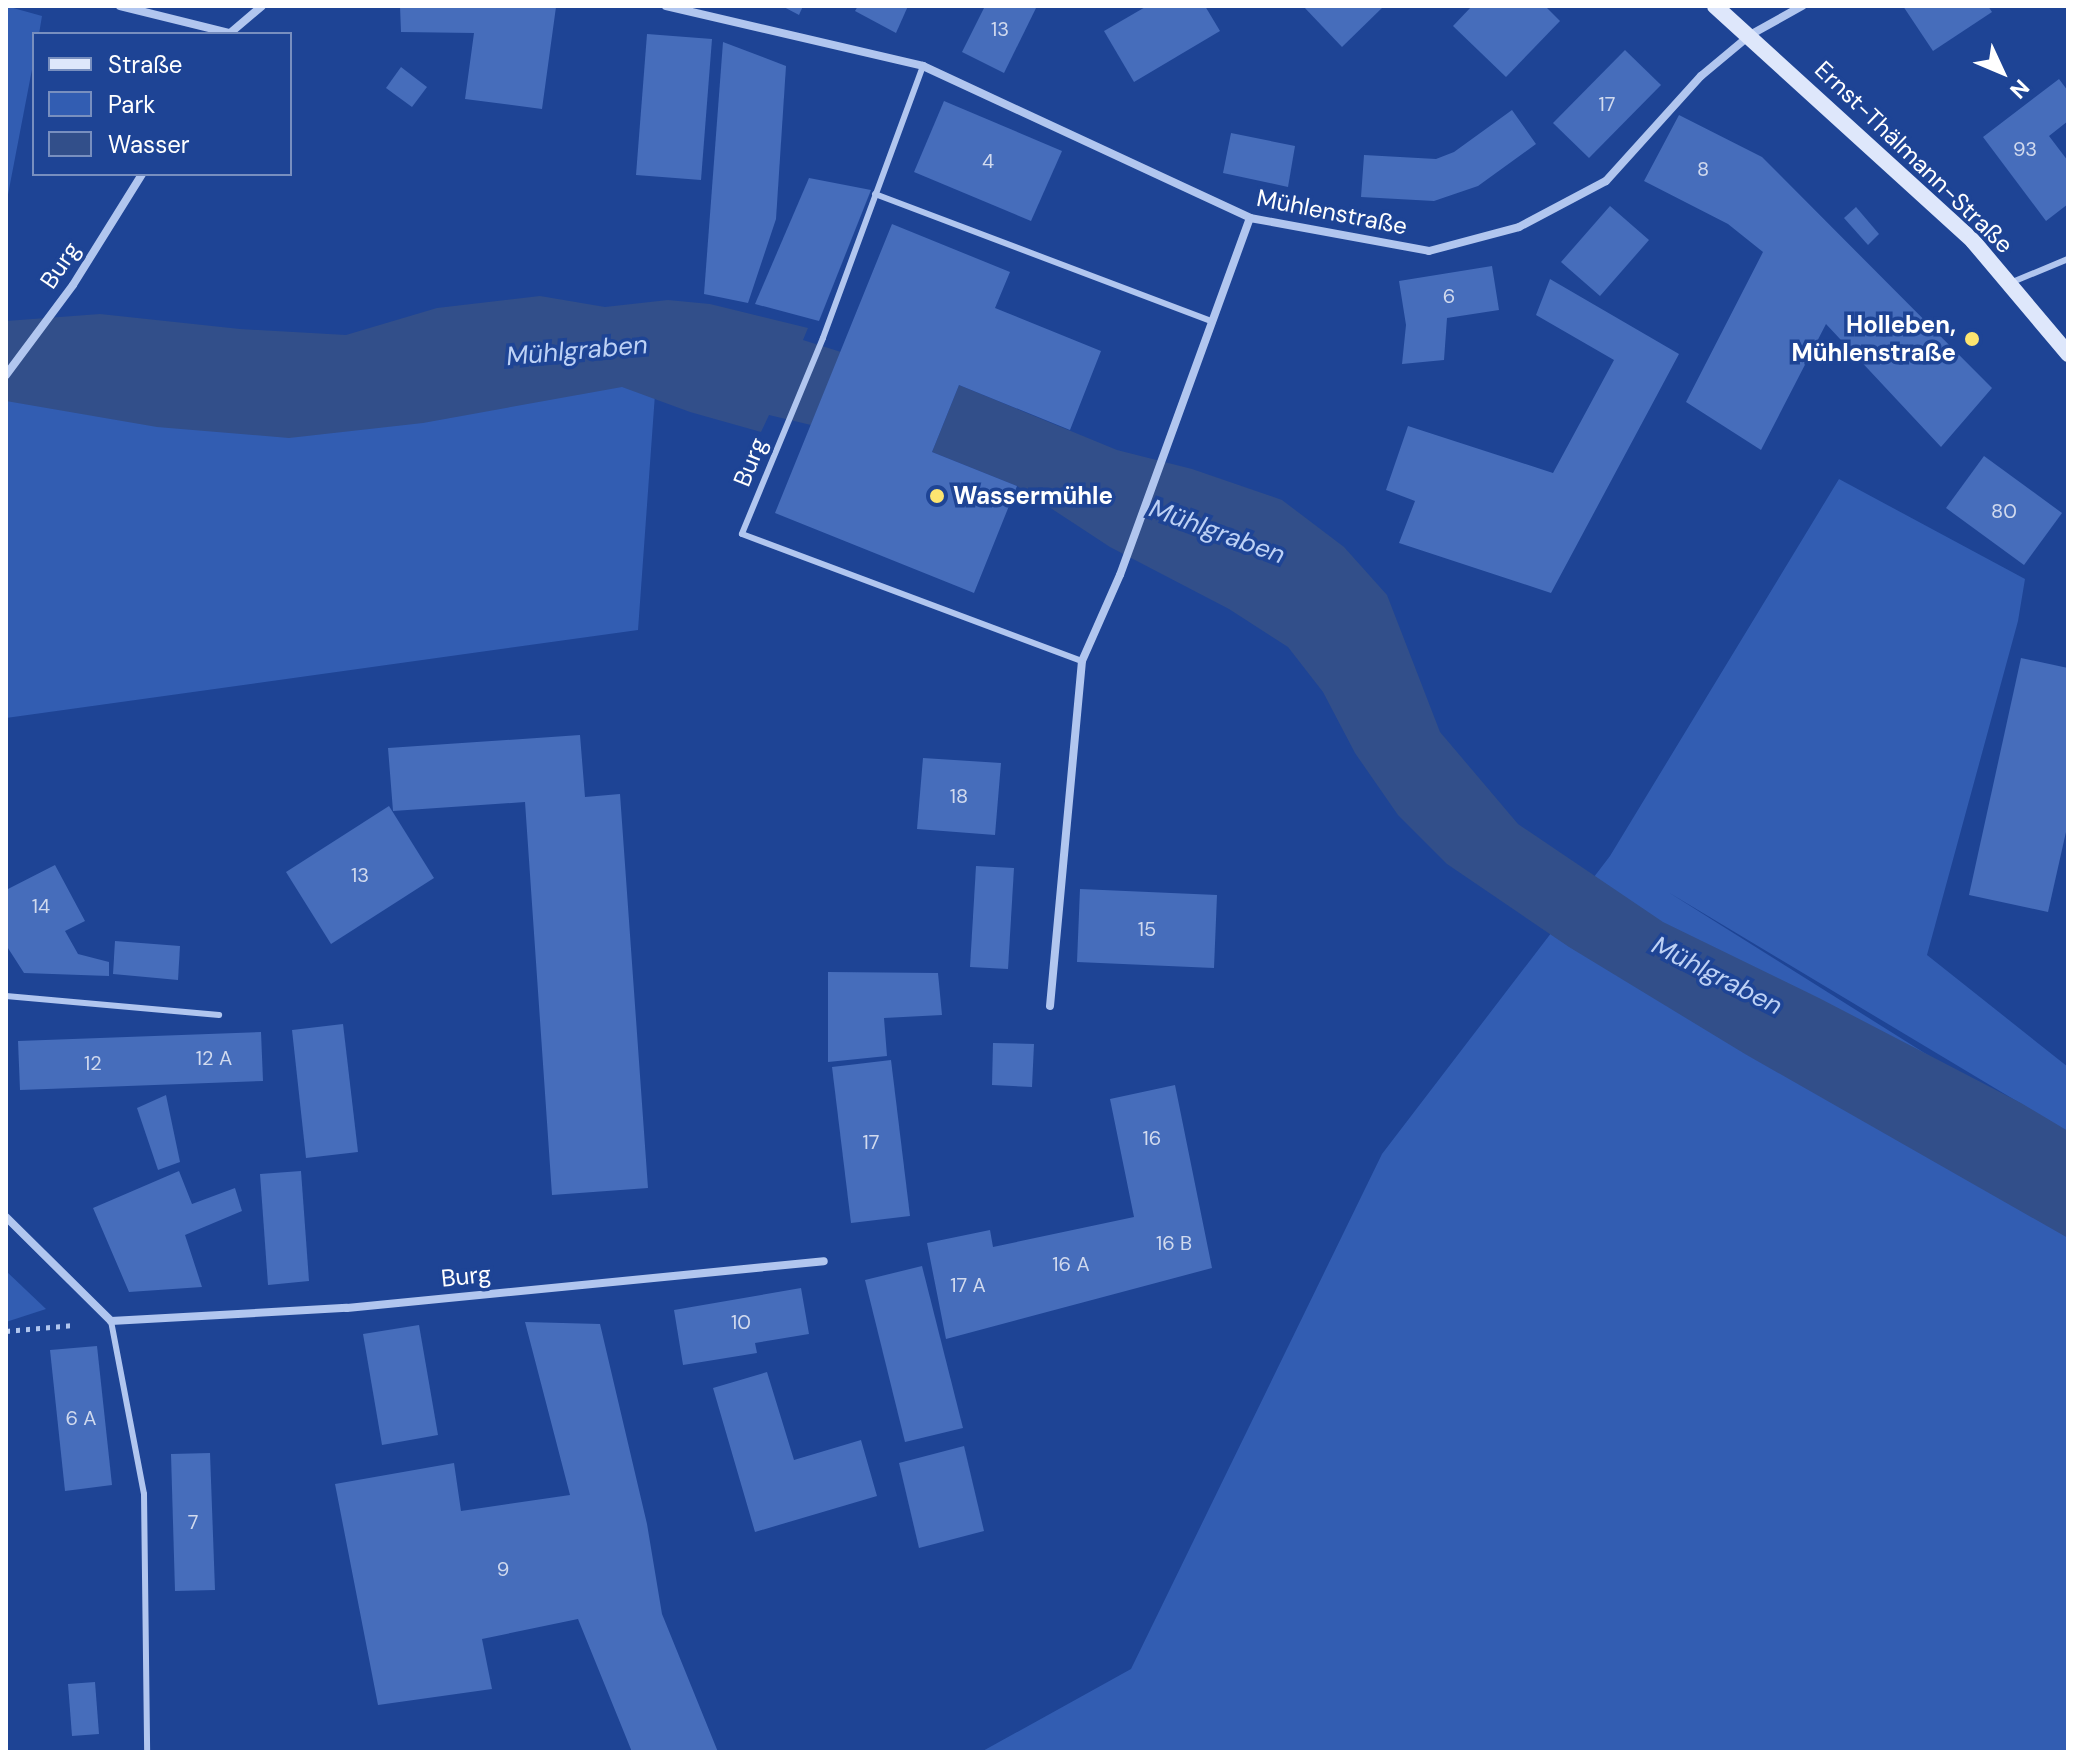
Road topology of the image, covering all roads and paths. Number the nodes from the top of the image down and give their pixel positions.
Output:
1 (120, 6) edge
2 (262, 6) edge
3 (666, 6) edge
4 (1715, 6) edge
5 (1802, 6) edge
6 (225, 32) edge
7 (230, 32) edge
8 (1750, 35) junction
9 (923, 66) junction
10 (141, 176) edge
11 (875, 194) junction
12 (1250, 218) junction
13 (2068, 259) edge
14 (2010, 283) junction
15 (1213, 322) junction
16 (2068, 354) edge
17 (6, 375) edge
18 (1082, 661) junction
19 (6, 996) edge
20 (1050, 1006) dead end
21 (219, 1015) dead end
22 (6, 1217) edge
23 (824, 1261) dead end
24 (111, 1321) junction
25 (6, 1331) edge
26 (147, 1752) edge

1 - 6 street
2 - 7 street
3 - 9 street, Mühlenstraße
4 - 8 main road, Ernst-Thälmann-Straße
5 - 8 street, Mühlenstraße
8 - 12 street, Mühlenstraße
8 - 14 main road, Ernst-Thälmann-Straße
9 - 11 lane, Burg
9 - 12 street, Mühlenstraße
10 - 17 street, Burg
11 - 15 lane
11 - 18 lane, Burg
12 - 15 street
13 - 14 lane
14 - 16 main road, Ernst-Thälmann-Straße
15 - 18 street
18 - 20 street
19 - 21 lane
22 - 24 street
23 - 24 street, Burg
24 - 25 path
24 - 26 lane

